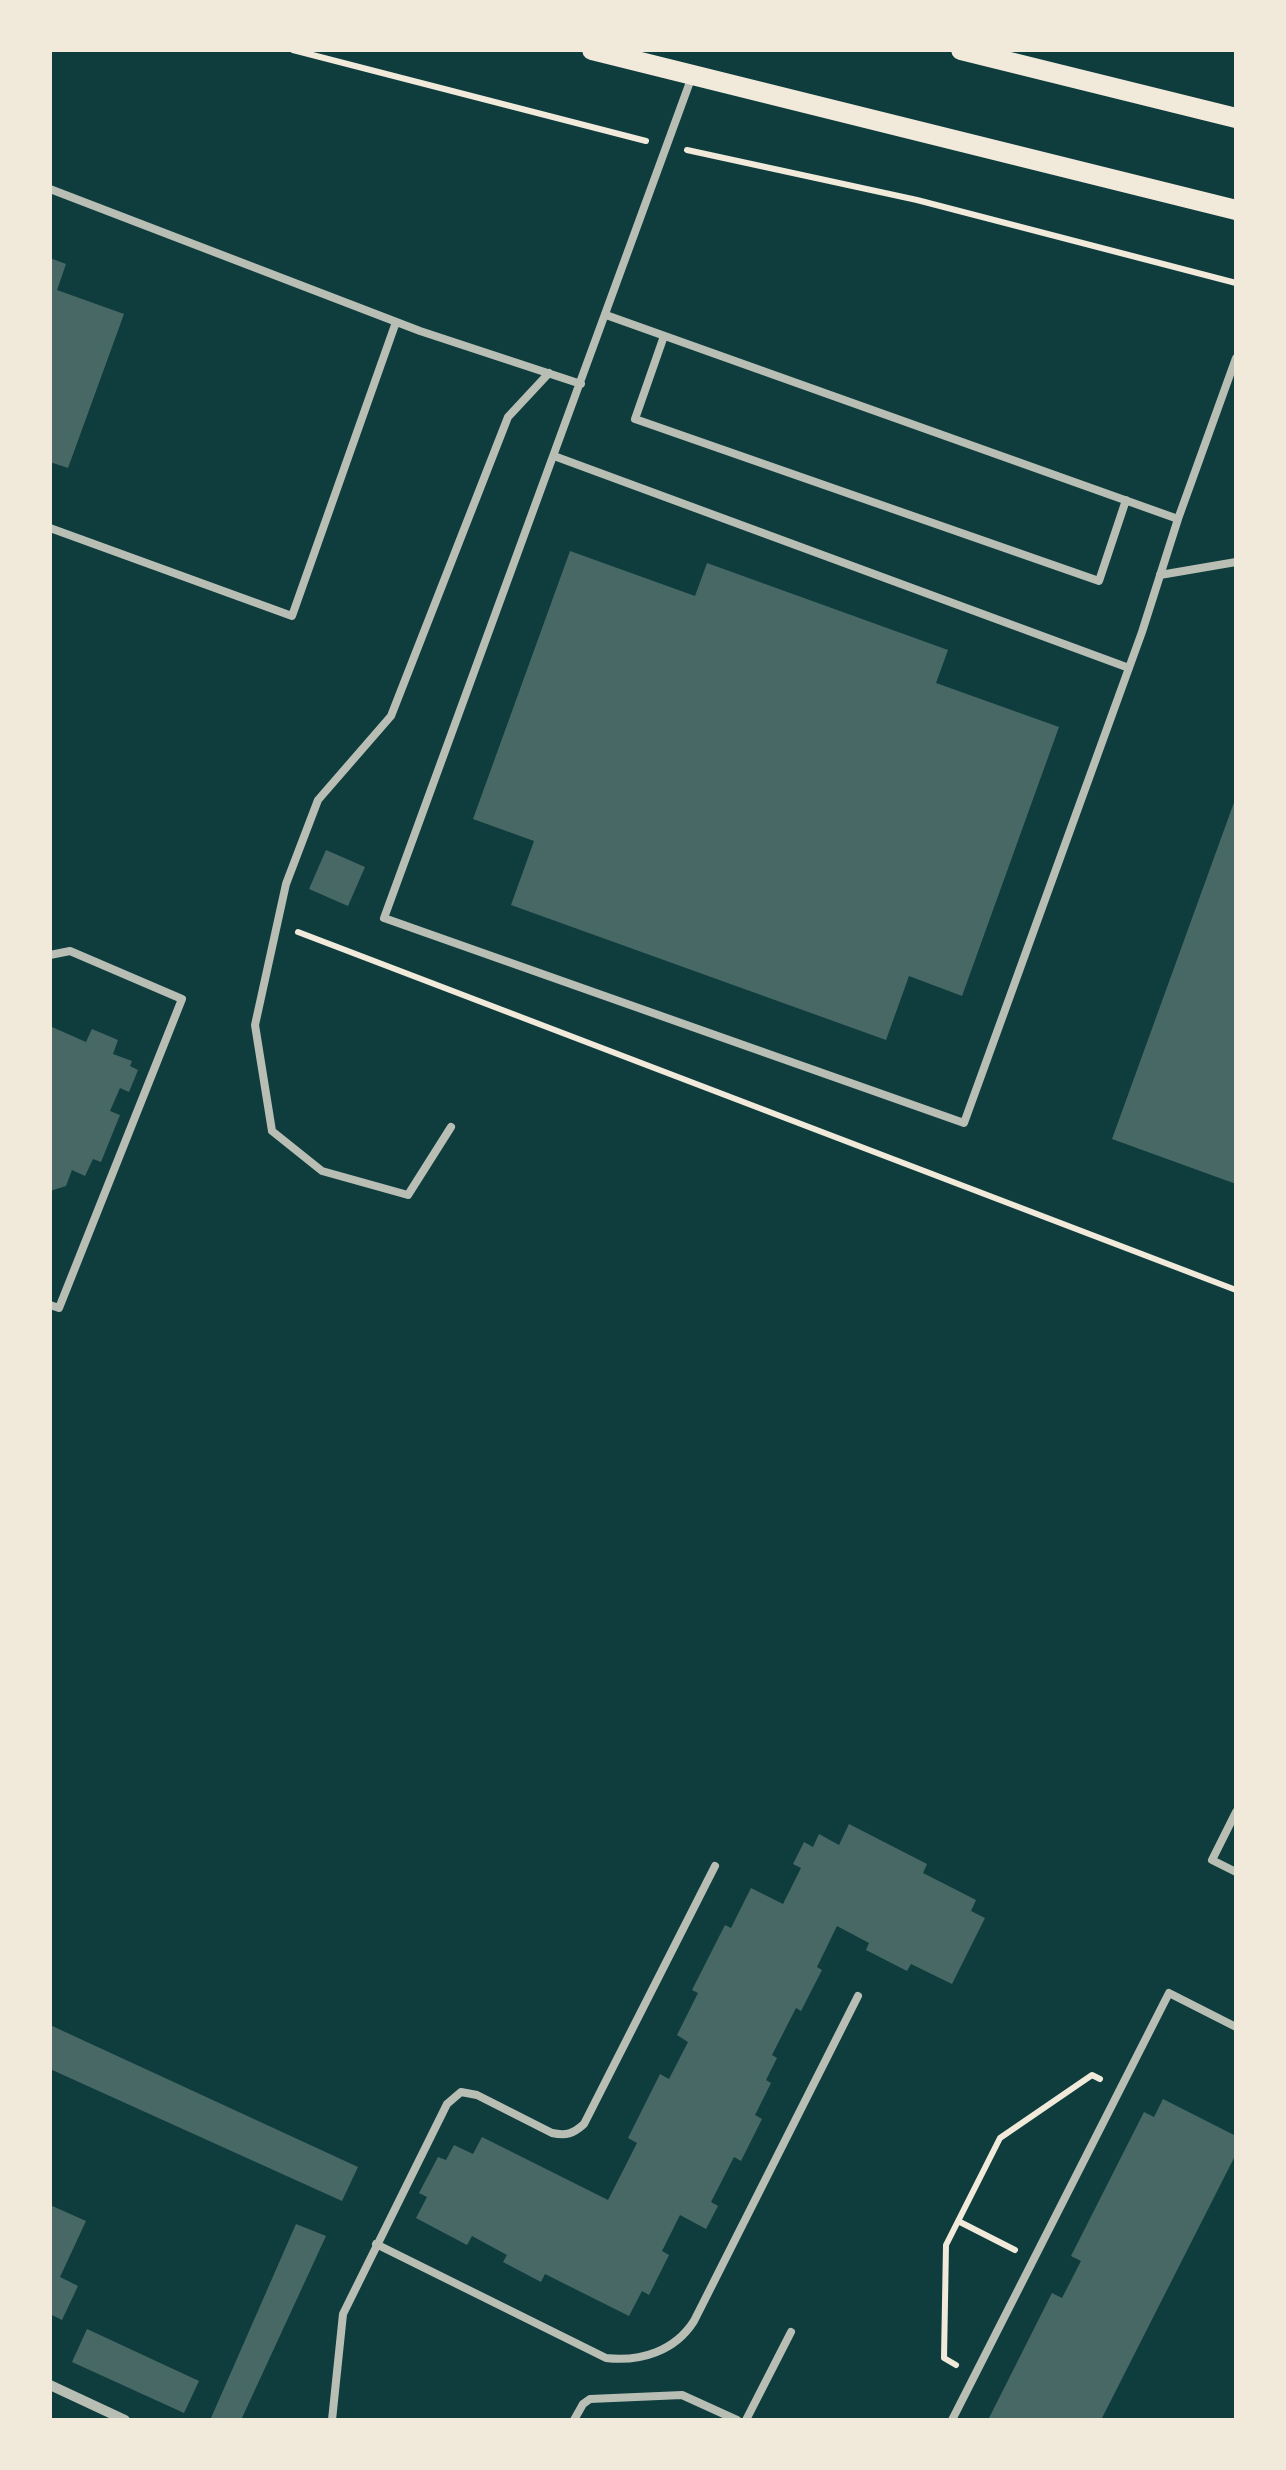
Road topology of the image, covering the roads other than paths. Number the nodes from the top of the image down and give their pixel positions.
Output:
1 (592, 50) edge
2 (961, 50) edge
3 (692, 74) junction
4 (1236, 118) edge
5 (50, 189) edge
6 (1236, 210) edge
7 (606, 315) junction
8 (396, 322) junction
9 (664, 336) junction
10 (1236, 358) edge
11 (549, 372) junction
12 (581, 384) junction
13 (554, 456) junction
14 (1126, 500) junction
15 (1178, 519) junction
16 (50, 528) edge
17 (1236, 562) edge
18 (1160, 575) junction
19 (1129, 668) junction
20 (50, 955) edge
21 (452, 1127) dead end
22 (50, 1305) edge
23 (1236, 1812) edge
24 (715, 1866) dead end
25 (1236, 1872) edge
26 (858, 1996) dead end
27 (1236, 2027) edge
28 (376, 2244) junction
29 (791, 2332) dead end
30 (50, 2384) edge
31 (125, 2420) edge
32 (332, 2420) edge
33 (574, 2420) edge
34 (736, 2420) edge
35 (746, 2420) edge
36 (952, 2420) edge

1 - 3 main road
2 - 4 main road
3 - 6 main road
3 - 7 lane
5 - 8 lane
7 - 9 lane
7 - 12 lane
8 - 11 lane
8 - 16 lane
9 - 14 lane
9 - 14 lane
10 - 15 lane
11 - 12 lane
11 - 21 lane
12 - 13 lane
13 - 19 lane
13 - 19 lane
14 - 15 lane
15 - 18 lane
17 - 18 lane
18 - 19 lane
20 - 22 lane
23 - 25 lane
24 - 28 lane
26 - 28 lane
27 - 36 lane
28 - 32 lane
29 - 35 lane
30 - 31 street
33 - 34 lane

